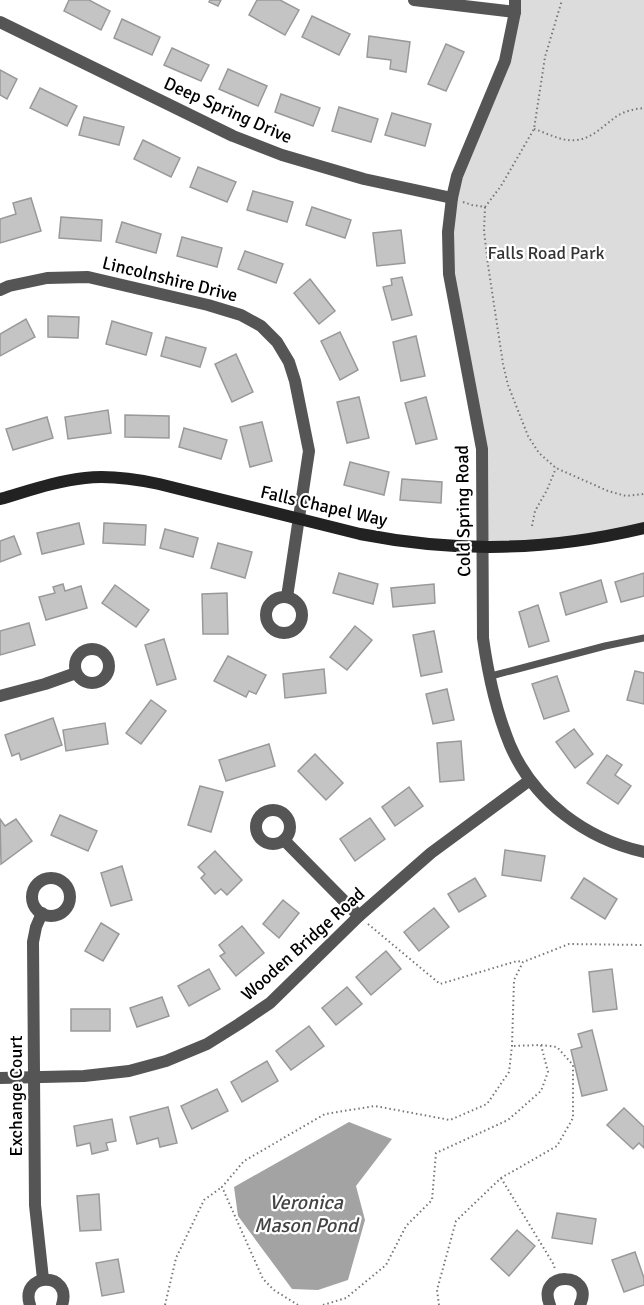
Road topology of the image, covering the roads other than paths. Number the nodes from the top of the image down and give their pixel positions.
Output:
1 (414, 0) edge
2 (515, 6) edge
3 (0, 22) edge
4 (452, 198) junction
5 (0, 290) edge
6 (0, 499) edge
7 (299, 519) junction
8 (644, 528) edge
9 (483, 548) junction
10 (287, 597) dead end
11 (644, 638) edge
12 (76, 673) dead end
13 (491, 676) junction
14 (0, 696) edge
15 (530, 780) junction
16 (284, 840) dead end
17 (644, 852) edge
18 (42, 913) dead end
19 (359, 916) junction
20 (34, 1077) junction
21 (0, 1078) edge
22 (43, 1280) junction
23 (30, 1305) edge
24 (62, 1305) edge
25 (550, 1305) edge
26 (580, 1305) edge

1 - 2 street
2 - 4 street, Cold Spring Road
3 - 4 street, Deep Spring Drive
4 - 9 street, Cold Spring Road
5 - 7 street, Lincolnshire Drive
6 - 7 street, Falls Chapel Way
7 - 9 street, Falls Chapel Way
7 - 10 street, Lincolnshire Drive
8 - 9 street, Falls Chapel Way
9 - 13 street, Cold Spring Road
11 - 13 lane
12 - 14 street
13 - 15 street, Cold Spring Road
15 - 17 street, Cold Spring Road
15 - 19 street, Wooden Bridge Road
16 - 19 street
18 - 20 street, Exchange Court
19 - 20 street, Wooden Bridge Road
20 - 21 street, Wooden Bridge Road
20 - 22 street, Exchange Court
22 - 23 street
22 - 24 street
25 - 26 street

